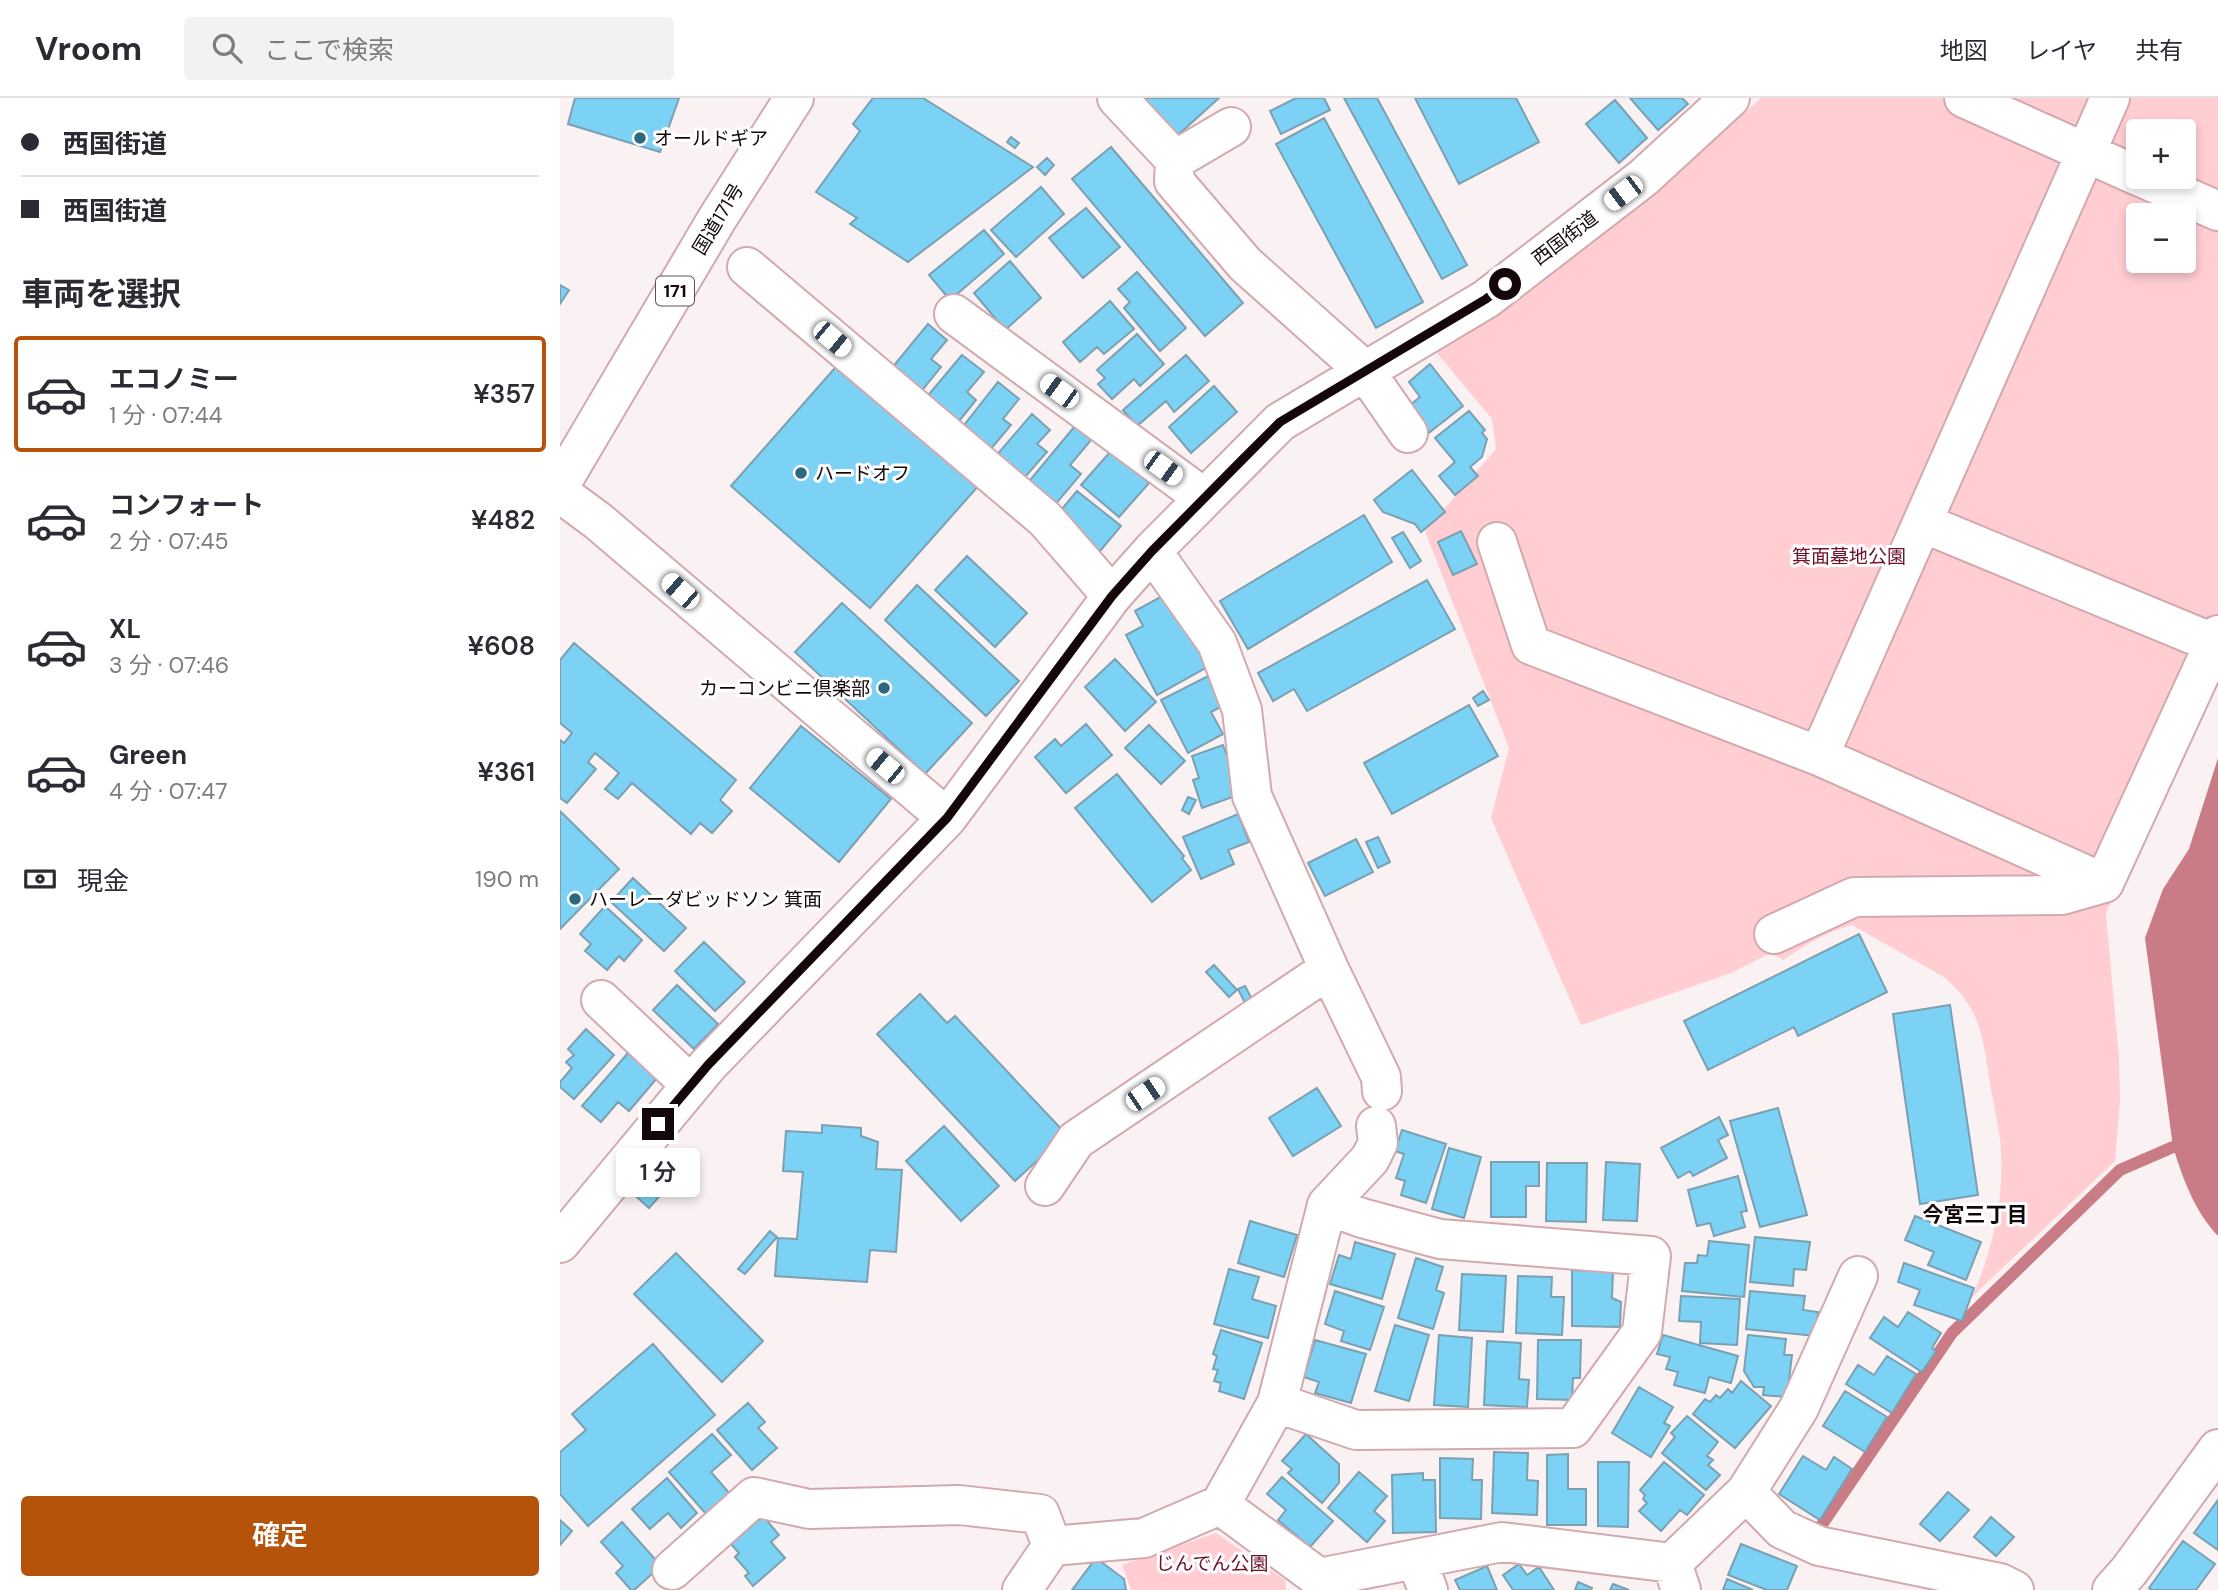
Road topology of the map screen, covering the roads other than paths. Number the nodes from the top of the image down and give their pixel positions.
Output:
1 (794, 98) edge
2 (1117, 98) edge
3 (1730, 98) edge
4 (1964, 98) edge
5 (2110, 98) edge
6 (1231, 127) dead end
7 (2087, 152) junction
8 (1175, 160) junction
9 (2126, 170) edge
10 (2169, 189) edge
11 (2218, 211) edge
12 (747, 267) dead end
13 (954, 314) dead end
14 (1365, 371) junction
15 (1408, 433) dead end
16 (560, 485) edge
17 (560, 493) edge
18 (1204, 498) junction
19 (1923, 523) junction
20 (1497, 542) dead end
21 (1152, 551) junction
22 (1112, 596) junction
23 (2217, 642) edge
24 (1819, 756) junction
25 (947, 818) junction
26 (2104, 883) junction
27 (1774, 934) dead end
28 (1329, 970) junction
29 (601, 1000) dead end
30 (691, 1084) junction
31 (1045, 1186) dead end
32 (1327, 1205) junction
33 (560, 1243) edge
34 (1858, 1276) dead end
35 (1277, 1403) junction
36 (2218, 1449) edge
37 (1746, 1492) junction
38 (1220, 1505) junction
39 (1052, 1546) junction
40 (671, 1570) dead end
41 (1422, 1574) edge
42 (1676, 1576) edge
43 (1323, 1584) edge
44 (1023, 1590) edge
45 (2014, 1590) edge
46 (2112, 1590) edge

1 - 16 main road, 国道171号 / 171
2 - 8 main road
3 - 14 main road, 西国街道
4 - 7 main road
5 - 7 main road
6 - 8 main road
7 - 9 main road
7 - 19 main road
8 - 14 main road
10 - 11 main road
12 - 22 main road
13 - 18 main road
14 - 15 main road
14 - 18 main road, 西国街道
17 - 25 main road
18 - 21 main road, 西国街道
19 - 23 main road
19 - 24 main road
20 - 24 main road
21 - 22 main road, 西国街道
21 - 28 main road
22 - 25 main road, 西国街道
23 - 26 main road
24 - 26 main road
25 - 30 main road, 西国街道
26 - 27 main road
28 - 31 main road
28 - 32 main road
29 - 30 main road
30 - 33 main road, 西国街道
32 - 35 main road
32 - 35 main road
34 - 37 main road
35 - 38 main road
36 - 46 main road
37 - 42 main road
37 - 45 main road
38 - 39 main road
38 - 43 main road
39 - 40 main road
39 - 44 main road
41 - 42 main road
41 - 43 main road

